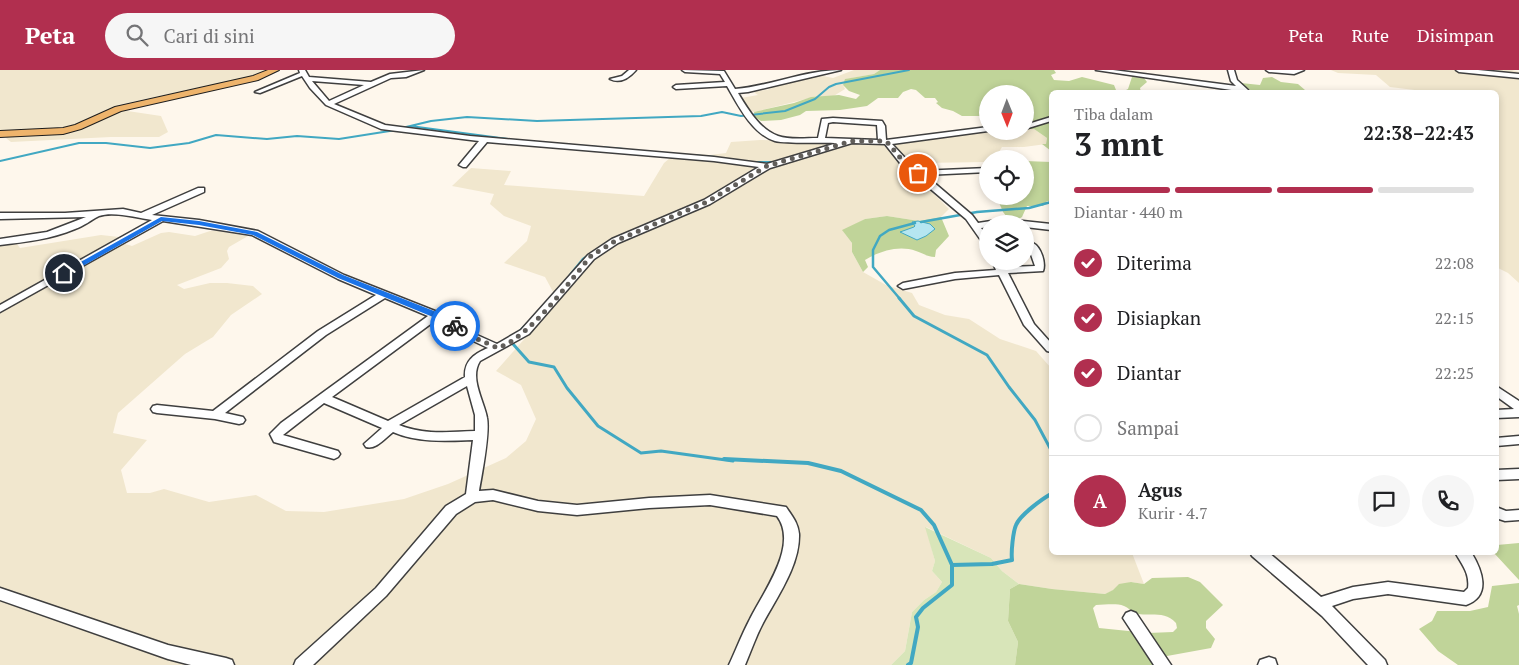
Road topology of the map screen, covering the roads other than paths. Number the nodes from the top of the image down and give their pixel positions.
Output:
1 (275, 70) edge
2 (421, 70) edge
3 (633, 70) edge
4 (685, 70) edge
5 (838, 70) edge
6 (1099, 70) edge
7 (1231, 70) edge
8 (1269, 70) edge
9 (1301, 70) edge
10 (1459, 70) edge
11 (721, 71) edge
12 (821, 72) edge
13 (305, 74) edge
14 (1519, 76) edge
15 (613, 79) dead end
16 (372, 84) junction
17 (728, 84) junction
18 (676, 87) dead end
19 (1239, 90) edge
20 (1245, 90) edge
21 (733, 91) junction
22 (258, 92) dead end
23 (328, 104) junction
24 (1049, 119) edge
25 (1034, 126) edge
26 (979, 130) edge
27 (0, 134) edge
28 (485, 139) junction
29 (821, 140) junction
30 (852, 141) junction
31 (884, 141) junction
32 (462, 165) dead end
33 (767, 166) junction
34 (979, 170) edge
35 (918, 173) junction
36 (201, 190) dead end
37 (99, 213) junction
38 (0, 216) edge
39 (142, 216) junction
40 (161, 219) junction
41 (976, 226) junction
42 (1049, 227) edge
43 (979, 230) edge
44 (0, 242) edge
45 (1034, 250) edge
46 (1034, 269) edge
47 (989, 270) edge
48 (1001, 270) edge
49 (903, 286) dead end
50 (384, 294) junction
51 (0, 309) edge
52 (436, 315) junction
53 (1049, 346) edge
54 (498, 348) junction
55 (470, 380) junction
56 (1499, 392) edge
57 (323, 398) junction
58 (1519, 407) edge
59 (156, 409) dead end
60 (1519, 412) edge
61 (1499, 414) edge
62 (215, 415) junction
63 (239, 420) dead end
64 (389, 426) junction
65 (480, 435) junction
66 (1519, 440) edge
67 (1499, 442) edge
68 (370, 444) dead end
69 (334, 454) dead end
70 (1519, 474) edge
71 (1499, 475) edge
72 (472, 497) junction
73 (1499, 513) edge
74 (1519, 515) edge
75 (1262, 555) edge
76 (1464, 555) edge
77 (0, 594) edge
78 (1319, 604) junction
79 (1131, 618) dead end
80 (226, 665) edge
81 (302, 665) edge
82 (737, 665) edge
83 (1163, 665) edge
84 (1379, 665) edge

1 - 27 main road
2 - 16 street
3 - 15 street
4 - 11 street
5 - 12 street
6 - 19 street
7 - 20 street
8 - 9 street
10 - 14 street
11 - 17 street
12 - 21 street
13 - 16 street
13 - 22 street
13 - 23 street
16 - 23 street
17 - 18 street
17 - 21 street
21 - 29 street
23 - 28 street
24 - 25 street
26 - 31 street
28 - 32 street
28 - 33 street
29 - 30 street
29 - 31 street
30 - 31 street
30 - 33 street
31 - 35 street
33 - 54 street
34 - 35 street
35 - 41 street
36 - 39 street
37 - 38 street
37 - 39 street
37 - 44 street
39 - 40 street
40 - 50 street
40 - 51 street
41 - 42 street
41 - 43 street
45 - 46 street
47 - 49 street
48 - 53 street
50 - 52 street
50 - 62 street
52 - 54 street
52 - 57 street
54 - 55 street
55 - 64 street
55 - 65 street
56 - 58 street
57 - 64 street
57 - 69 street
59 - 62 street
60 - 61 street
62 - 63 street
64 - 65 street
64 - 68 street
65 - 72 street
66 - 67 street
70 - 71 street
72 - 81 street
72 - 82 street
73 - 74 street
75 - 78 street
76 - 78 street
77 - 80 street
78 - 84 street
79 - 83 street

